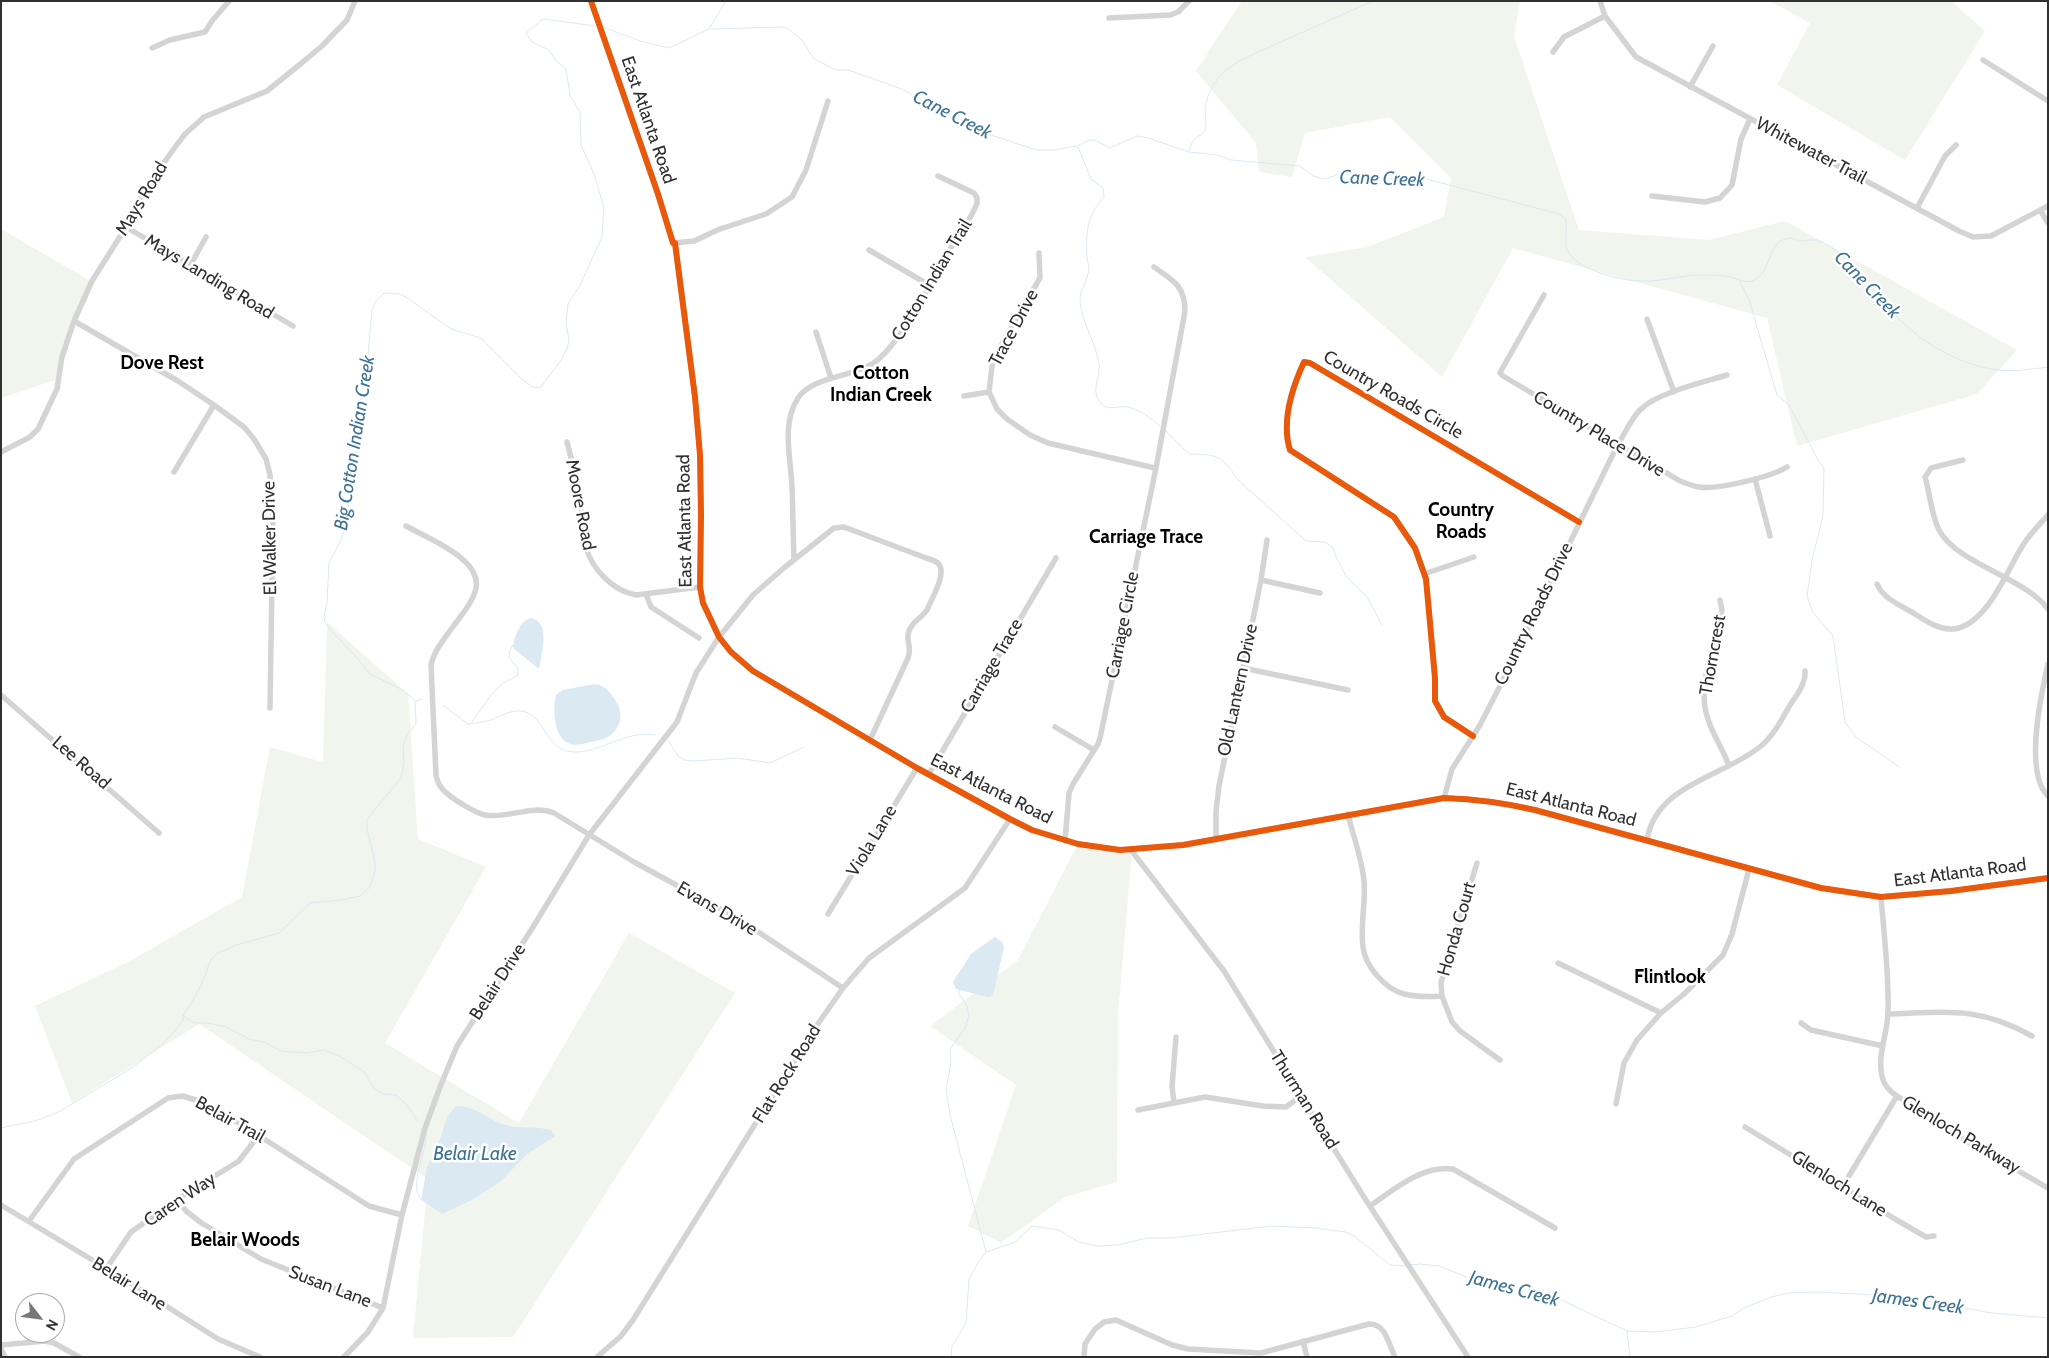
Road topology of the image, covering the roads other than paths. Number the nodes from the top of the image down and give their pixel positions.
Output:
1 (229, 1) edge
2 (354, 1) edge
3 (591, 1) edge
4 (1189, 1) edge
5 (1600, 1) edge
6 (1605, 16) junction
7 (1109, 18) dead end
8 (1713, 46) dead end
9 (152, 48) dead end
10 (1553, 52) dead end
11 (1984, 60) dead end
12 (1690, 87) junction
13 (828, 101) dead end
14 (2048, 101) edge
15 (1750, 119) junction
16 (1956, 145) dead end
17 (938, 176) dead end
18 (1652, 196) dead end
19 (2048, 206) edge
20 (1917, 208) junction
21 (2040, 210) junction
22 (2048, 223) edge
23 (126, 227) junction
24 (206, 238) dead end
25 (673, 243) junction
26 (869, 250) dead end
27 (1040, 253) dead end
28 (190, 266) junction
29 (1154, 267) dead end
30 (929, 285) junction
31 (1544, 295) dead end
32 (1647, 319) dead end
33 (74, 321) junction
34 (293, 326) dead end
35 (816, 332) dead end
36 (1726, 375) dead end
37 (831, 378) junction
38 (988, 392) junction
39 (1674, 392) junction
40 (964, 396) dead end
41 (214, 405) junction
42 (567, 442) dead end
43 (1616, 446) junction
44 (1, 452) edge
45 (1963, 460) dead end
46 (1787, 467) dead end
47 (1155, 468) junction
48 (174, 472) dead end
49 (1755, 479) junction
50 (2048, 515) edge
51 (1579, 522) junction
52 (406, 526) dead end
53 (1770, 536) dead end
54 (1267, 540) dead end
55 (1474, 557) dead end
56 (1056, 558) dead end
57 (794, 559) junction
58 (1424, 574) junction
59 (2004, 578) junction
60 (1261, 580) junction
61 (1877, 584) dead end
62 (700, 587) junction
63 (646, 594) junction
64 (1320, 594) dead end
65 (1720, 600) dead end
66 (2048, 608) edge
67 (719, 637) junction
68 (699, 638) dead end
69 (2048, 664) edge
70 (1242, 668) junction
71 (1805, 671) dead end
72 (1348, 690) dead end
73 (1, 695) edge
74 (270, 708) dead end
75 (1054, 727) dead end
76 (1473, 736) junction
77 (870, 740) junction
78 (1094, 750) junction
79 (1729, 766) junction
80 (917, 768) junction
81 (929, 774) junction
82 (2048, 796) edge
83 (1444, 798) junction
84 (1348, 814) junction
85 (1010, 819) junction
86 (159, 832) dead end
87 (589, 834) junction
88 (1216, 840) junction
89 (1647, 840) junction
90 (1065, 841) junction
91 (1131, 850) junction
92 (1477, 863) dead end
93 (1749, 869) junction
94 (2048, 878) edge
95 (1881, 897) junction
96 (828, 914) dead end
97 (1558, 963) dead end
98 (843, 988) junction
99 (1442, 996) junction
100 (1661, 1013) junction
101 (1888, 1014) junction
102 (1801, 1023) dead end
103 (2032, 1036) dead end
104 (1176, 1037) dead end
105 (1883, 1046) junction
106 (1500, 1060) dead end
107 (1302, 1095) junction
108 (1897, 1096) junction
109 (1174, 1102) junction
110 (1616, 1104) dead end
111 (1138, 1110) dead end
112 (1745, 1127) dead end
113 (258, 1136) junction
114 (1843, 1186) junction
115 (2048, 1188) edge
116 (178, 1200) junction
117 (1, 1205) edge
118 (1370, 1206) junction
119 (402, 1215) junction
120 (29, 1221) junction
121 (1555, 1228) dead end
122 (1934, 1236) dead end
123 (106, 1269) junction
124 (382, 1308) junction
125 (1303, 1341) junction
126 (1, 1347) edge
127 (1198, 1349) junction
128 (1464, 1356) edge
129 (4, 1357) edge
130 (79, 1357) edge
131 (260, 1357) edge
132 (344, 1357) edge
133 (597, 1357) edge
134 (1084, 1357) edge
135 (1198, 1357) edge
136 (1307, 1357) edge
137 (1395, 1357) edge

1 - 9 street
2 - 23 street, Mays Road
3 - 25 street, East Atlanta Road
4 - 7 street
5 - 6 street, Whitewater Trail
6 - 10 street
6 - 12 street, Whitewater Trail
8 - 12 street
11 - 14 street
12 - 15 street, Whitewater Trail
13 - 25 street
15 - 18 street
15 - 20 street, Whitewater Trail
16 - 20 street
17 - 30 street, Cotton Indian Trail
19 - 21 street, Whitewater Trail
20 - 21 street, Whitewater Trail
21 - 22 street
23 - 28 street, Mays Landing Road
23 - 33 street, Mays Road
24 - 28 street
25 - 62 street, East Atlanta Road
26 - 30 street
27 - 38 street, Trace Drive
28 - 34 street, Mays Landing Road
29 - 47 street, Carriage Circle
30 - 37 street, Cotton Indian Trail
31 - 43 street, Country Place Drive
32 - 39 street
33 - 41 street, El Walker Drive
33 - 44 street, Mays Road
35 - 37 street
36 - 39 street, Country Roads Drive
37 - 57 street, Cotton Indian Trail
38 - 40 street
38 - 47 street
39 - 43 street, Country Roads Drive
41 - 48 street
41 - 74 street, El Walker Drive
42 - 63 street, Moore Road
43 - 49 street, Country Place Drive
43 - 51 street, Country Roads Drive
45 - 59 street
46 - 49 street, Country Place Drive
47 - 78 street, Carriage Circle
49 - 53 street
50 - 59 street
51 - 58 street, Country Roads Circle
51 - 76 street, Country Roads Drive
52 - 87 street, Evans Drive
54 - 60 street, Old Lantern Drive
55 - 58 street
56 - 81 street, Carriage Trace
57 - 67 street, Belair Drive
57 - 77 street, Belair Drive
58 - 76 street, Country Roads Circle
59 - 61 street
59 - 66 street
60 - 64 street
60 - 70 street, Old Lantern Drive
62 - 63 street, Moore Road
62 - 67 street, East Atlanta Road
63 - 68 street
65 - 79 street, Thorncrest
67 - 77 street, East Atlanta Road
67 - 87 street, Belair Drive
69 - 82 street
70 - 72 street
70 - 88 street, Old Lantern Drive
71 - 79 street
73 - 86 street, Lee Road
75 - 78 street
76 - 83 street, Country Roads Drive
77 - 80 street, East Atlanta Road
78 - 90 street, Carriage Circle
79 - 89 street
80 - 81 street, East Atlanta Road
80 - 96 street, Viola Lane
81 - 85 street, East Atlanta Road
83 - 84 street, East Atlanta Road
83 - 89 street, East Atlanta Road
84 - 88 street, East Atlanta Road
84 - 99 street
85 - 90 street, East Atlanta Road
85 - 98 street, Flat Rock Road
87 - 98 street, Evans Drive
87 - 119 street, Belair Drive
88 - 91 street, East Atlanta Road
89 - 93 street, East Atlanta Road
90 - 91 street, East Atlanta Road
91 - 107 street, Thurman Road
92 - 99 street, Honda Court
93 - 95 street, East Atlanta Road
93 - 100 street
94 - 95 street, East Atlanta Road
95 - 101 street, Glenloch Parkway
97 - 100 street
98 - 133 street, Flat Rock Road
99 - 106 street, Honda Court
100 - 110 street
101 - 103 street
101 - 105 street, Glenloch Parkway
102 - 105 street
104 - 109 street
105 - 108 street, Glenloch Parkway
107 - 109 street
107 - 118 street, Thurman Road
108 - 114 street
108 - 115 street, Glenloch Parkway
109 - 111 street
112 - 114 street, Glenloch Lane
113 - 116 street, Caren Way
113 - 119 street, Belair Trail
113 - 120 street, Belair Trail
114 - 122 street, Glenloch Lane
116 - 123 street, Caren Way
116 - 124 street, Susan Lane
117 - 120 street, Belair Lane
118 - 121 street
118 - 128 street, Thurman Road
119 - 124 street, Belair Drive
120 - 123 street, Belair Lane
123 - 131 street, Belair Lane
124 - 132 street, Belair Drive
125 - 127 street
125 - 136 street
125 - 137 street
126 - 129 street
126 - 130 street
127 - 134 street
127 - 135 street

